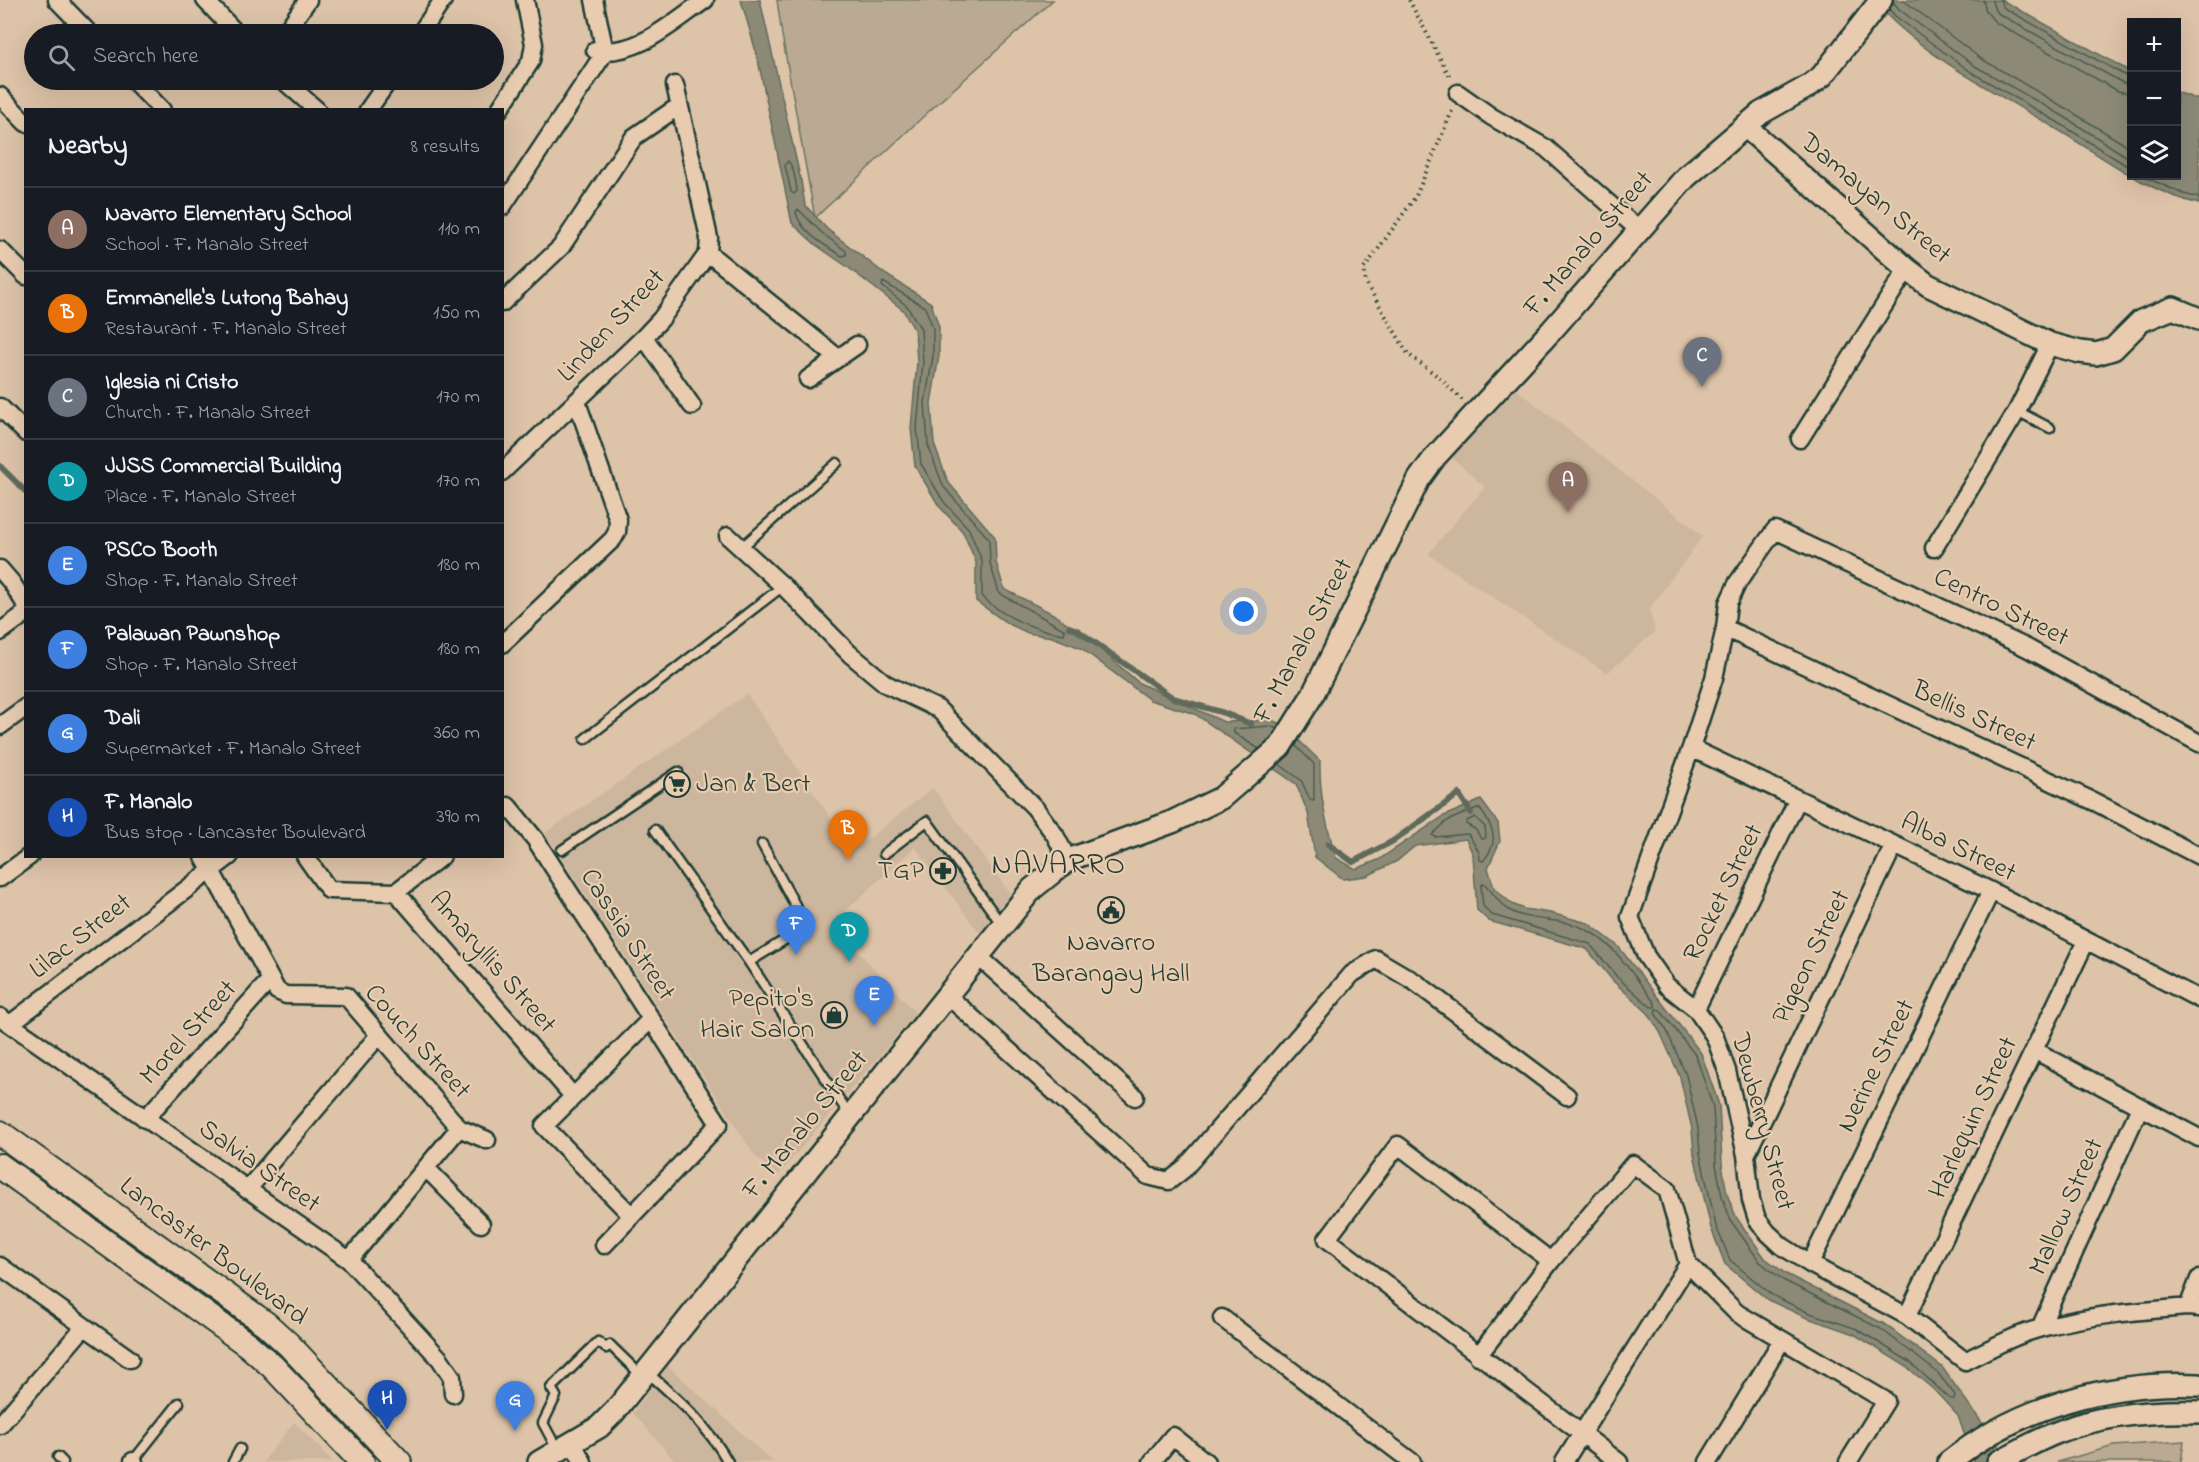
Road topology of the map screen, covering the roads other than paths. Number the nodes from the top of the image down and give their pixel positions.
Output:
1 (57, 0) edge
2 (205, 0) edge
3 (308, 0) edge
4 (443, 0) edge
5 (525, 0) edge
6 (594, 0) edge
7 (705, 0) edge
8 (1881, 0) edge
9 (80, 24) edge
10 (228, 24) edge
11 (291, 24) edge
12 (427, 24) edge
13 (599, 50) junction
14 (675, 86) dead end
15 (143, 90) edge
16 (294, 90) edge
17 (382, 90) edge
18 (1458, 93) road end
19 (0, 96) edge
20 (680, 106) junction
21 (160, 108) edge
22 (315, 108) edge
23 (369, 108) edge
24 (500, 108) edge
25 (24, 121) edge
26 (1745, 126) junction
27 (504, 204) edge
28 (1640, 231) junction
29 (0, 250) edge
30 (708, 253) junction
31 (1907, 269) junction
32 (24, 274) edge
33 (504, 301) edge
34 (2199, 319) edge
35 (644, 337) junction
36 (2050, 344) junction
37 (857, 345) dead end
38 (838, 358) junction
39 (808, 379) dead end
40 (577, 402) junction
41 (692, 406) dead end
42 (0, 407) edge
43 (2017, 411) junction
44 (2050, 428) dead end
45 (24, 431) edge
46 (1800, 439) dead end
47 (837, 463) dead end
48 (504, 470) edge
49 (1775, 530) joint
50 (728, 536) dead end
51 (742, 547) junction
52 (1935, 548) dead end
53 (0, 569) edge
54 (783, 586) junction
55 (24, 603) edge
56 (24, 614) edge
57 (1725, 628) junction
58 (0, 632) edge
59 (504, 642) edge
60 (24, 708) edge
61 (0, 726) edge
62 (585, 739) dead end
63 (2199, 743) edge
64 (1691, 748) junction
65 (678, 772) dead end
66 (1798, 799) junction
67 (506, 809) edge
68 (655, 830) dead end
69 (762, 844) dead end
70 (1894, 845) junction
71 (562, 850) dead end
72 (884, 854) dead end
73 (2199, 856) edge
74 (27, 858) edge
75 (223, 858) edge
76 (306, 858) edge
77 (439, 858) edge
78 (1068, 860) junction
79 (207, 863) edge
80 (0, 878) edge
81 (1991, 891) junction
82 (396, 892) junction
83 (800, 914) dead end
84 (1003, 925) junction
85 (799, 931) dead end
86 (2086, 941) junction
87 (978, 956) junction
88 (749, 962) junction
89 (270, 980) junction
90 (947, 994) junction
91 (2199, 999) edge
92 (1696, 1009) junction
93 (651, 1019) junction
94 (5, 1020) edge
95 (379, 1035) junction
96 (2034, 1050) junction
97 (573, 1096) junction
98 (1567, 1096) dead end
99 (1135, 1097) dead end
100 (2140, 1107) junction
101 (850, 1116) junction
102 (145, 1119) junction
103 (459, 1128) junction
104 (0, 1133) edge
105 (2199, 1138) edge
106 (487, 1140) dead end
107 (1746, 1155) junction
108 (0, 1166) edge
109 (427, 1169) junction
110 (247, 1190) junction
111 (632, 1216) junction
112 (481, 1224) dead end
113 (604, 1245) dead end
114 (349, 1260) junction
115 (1551, 1261) junction
116 (1688, 1264) junction
117 (1810, 1264) junction
118 (0, 1266) edge
119 (2199, 1279) edge
120 (2194, 1307) edge
121 (1907, 1316) junction
122 (1222, 1318) dead end
123 (84, 1327) junction
124 (2040, 1328) junction
125 (1782, 1340) junction
126 (1478, 1356) junction
127 (130, 1359) dead end
128 (644, 1374) junction
129 (2199, 1384) edge
130 (453, 1394) dead end
131 (178, 1403) dead end
132 (2199, 1412) edge
133 (0, 1425) edge
134 (1581, 1433) junction
135 (240, 1449) dead end
136 (572, 1452) edge
137 (1954, 1457) edge
138 (134, 1462) edge
139 (233, 1462) edge
140 (362, 1462) edge
141 (399, 1462) edge
142 (539, 1462) edge
143 (728, 1462) edge
144 (1152, 1462) edge
145 (1206, 1462) edge
146 (1412, 1462) edge
147 (1564, 1462) edge
148 (1618, 1462) edge
149 (1708, 1462) edge
150 (1848, 1462) edge
151 (1998, 1462) edge

1 - 9 street
2 - 10 street
3 - 11 street
4 - 12 street
5 - 24 street
6 - 13 street
7 - 13 street
8 - 26 street, F. Manalo Street
13 - 27 street
14 - 20 street
15 - 21 street
16 - 22 street
17 - 23 street
18 - 28 street
19 - 25 street
20 - 30 street
20 - 33 street
26 - 28 street, F. Manalo Street
26 - 31 street, Damayan Street
28 - 78 street, F. Manalo Street
29 - 32 street
30 - 35 street, Linden Street
30 - 38 street
31 - 36 street, Damayan Street
31 - 46 street
34 - 36 street, Damayan Street
35 - 40 street, Linden Street
35 - 41 street
36 - 43 street
37 - 38 street
38 - 39 street
40 - 48 street, Linden Street
40 - 59 street
42 - 45 street
43 - 44 lane
43 - 52 street
47 - 51 lane
49 - 57 street, Dewberry Street
49 - 63 street, Centro Street
50 - 51 street
51 - 54 street
53 - 55 street
54 - 62 lane
54 - 78 street
56 - 58 street
57 - 64 street, Dewberry Street
57 - 73 street, Bellis Street
60 - 61 street
64 - 66 street, Alba Street
64 - 92 street, Dewberry Street
65 - 71 lane
66 - 70 street, Alba Street
66 - 92 street, Rocket Street
67 - 93 street, Cassia Street
68 - 88 lane
69 - 83 lane
70 - 81 street, Alba Street
70 - 107 street, Pigeon Street
72 - 84 lane
74 - 80 street
75 - 79 street, Lilac Street
76 - 82 street, Amaryllis Street
77 - 82 street
78 - 84 street, F. Manalo Street
79 - 89 street, Couch Street
79 - 94 street, Lilac Street
81 - 86 street, Alba Street
81 - 117 street, Nerine Street
82 - 97 street, Amaryllis Street
84 - 87 street, F. Manalo Street
85 - 88 lane
86 - 91 street, Alba Street
86 - 96 street, Harlequin Street
87 - 90 street, F. Manalo Street
87 - 99 street
88 - 101 lane
89 - 95 street, Couch Street
89 - 102 street, Morel Street
90 - 98 street
90 - 101 street, F. Manalo Street
92 - 107 street, Dewberry Street
93 - 97 street
93 - 111 street, Cassia Street
94 - 102 street, Salvia Street
95 - 103 street, Couch Street
95 - 110 street
96 - 100 street
96 - 121 street, Harlequin Street
97 - 111 street
100 - 105 street
100 - 124 street, Mallow Street
101 - 128 street, F. Manalo Street
102 - 110 street, Salvia Street
103 - 106 street, Couch Street
103 - 109 street
104 - 141 main road, Lancaster Boulevard
107 - 117 street, Dewberry Street
108 - 140 main road, Lancaster Boulevard
109 - 112 street
109 - 114 street
110 - 114 street, Salvia Street
111 - 113 street
114 - 130 street, Salvia Street
115 - 116 street
115 - 126 street
115 - 126 street
116 - 125 street
116 - 134 street
117 - 121 street, Dewberry Street
118 - 123 street
119 - 120 street
120 - 124 street, Dewberry Street
121 - 124 street, Dewberry Street
122 - 146 street
123 - 127 street
123 - 133 street
125 - 149 street
125 - 150 street
126 - 134 street
128 - 136 street, F. Manalo Street
128 - 136 lane
128 - 143 lane
129 - 137 street
131 - 138 lane
132 - 151 street
134 - 147 street
134 - 148 street
135 - 139 lane
136 - 142 street, F. Manalo Street
144 - 145 street

